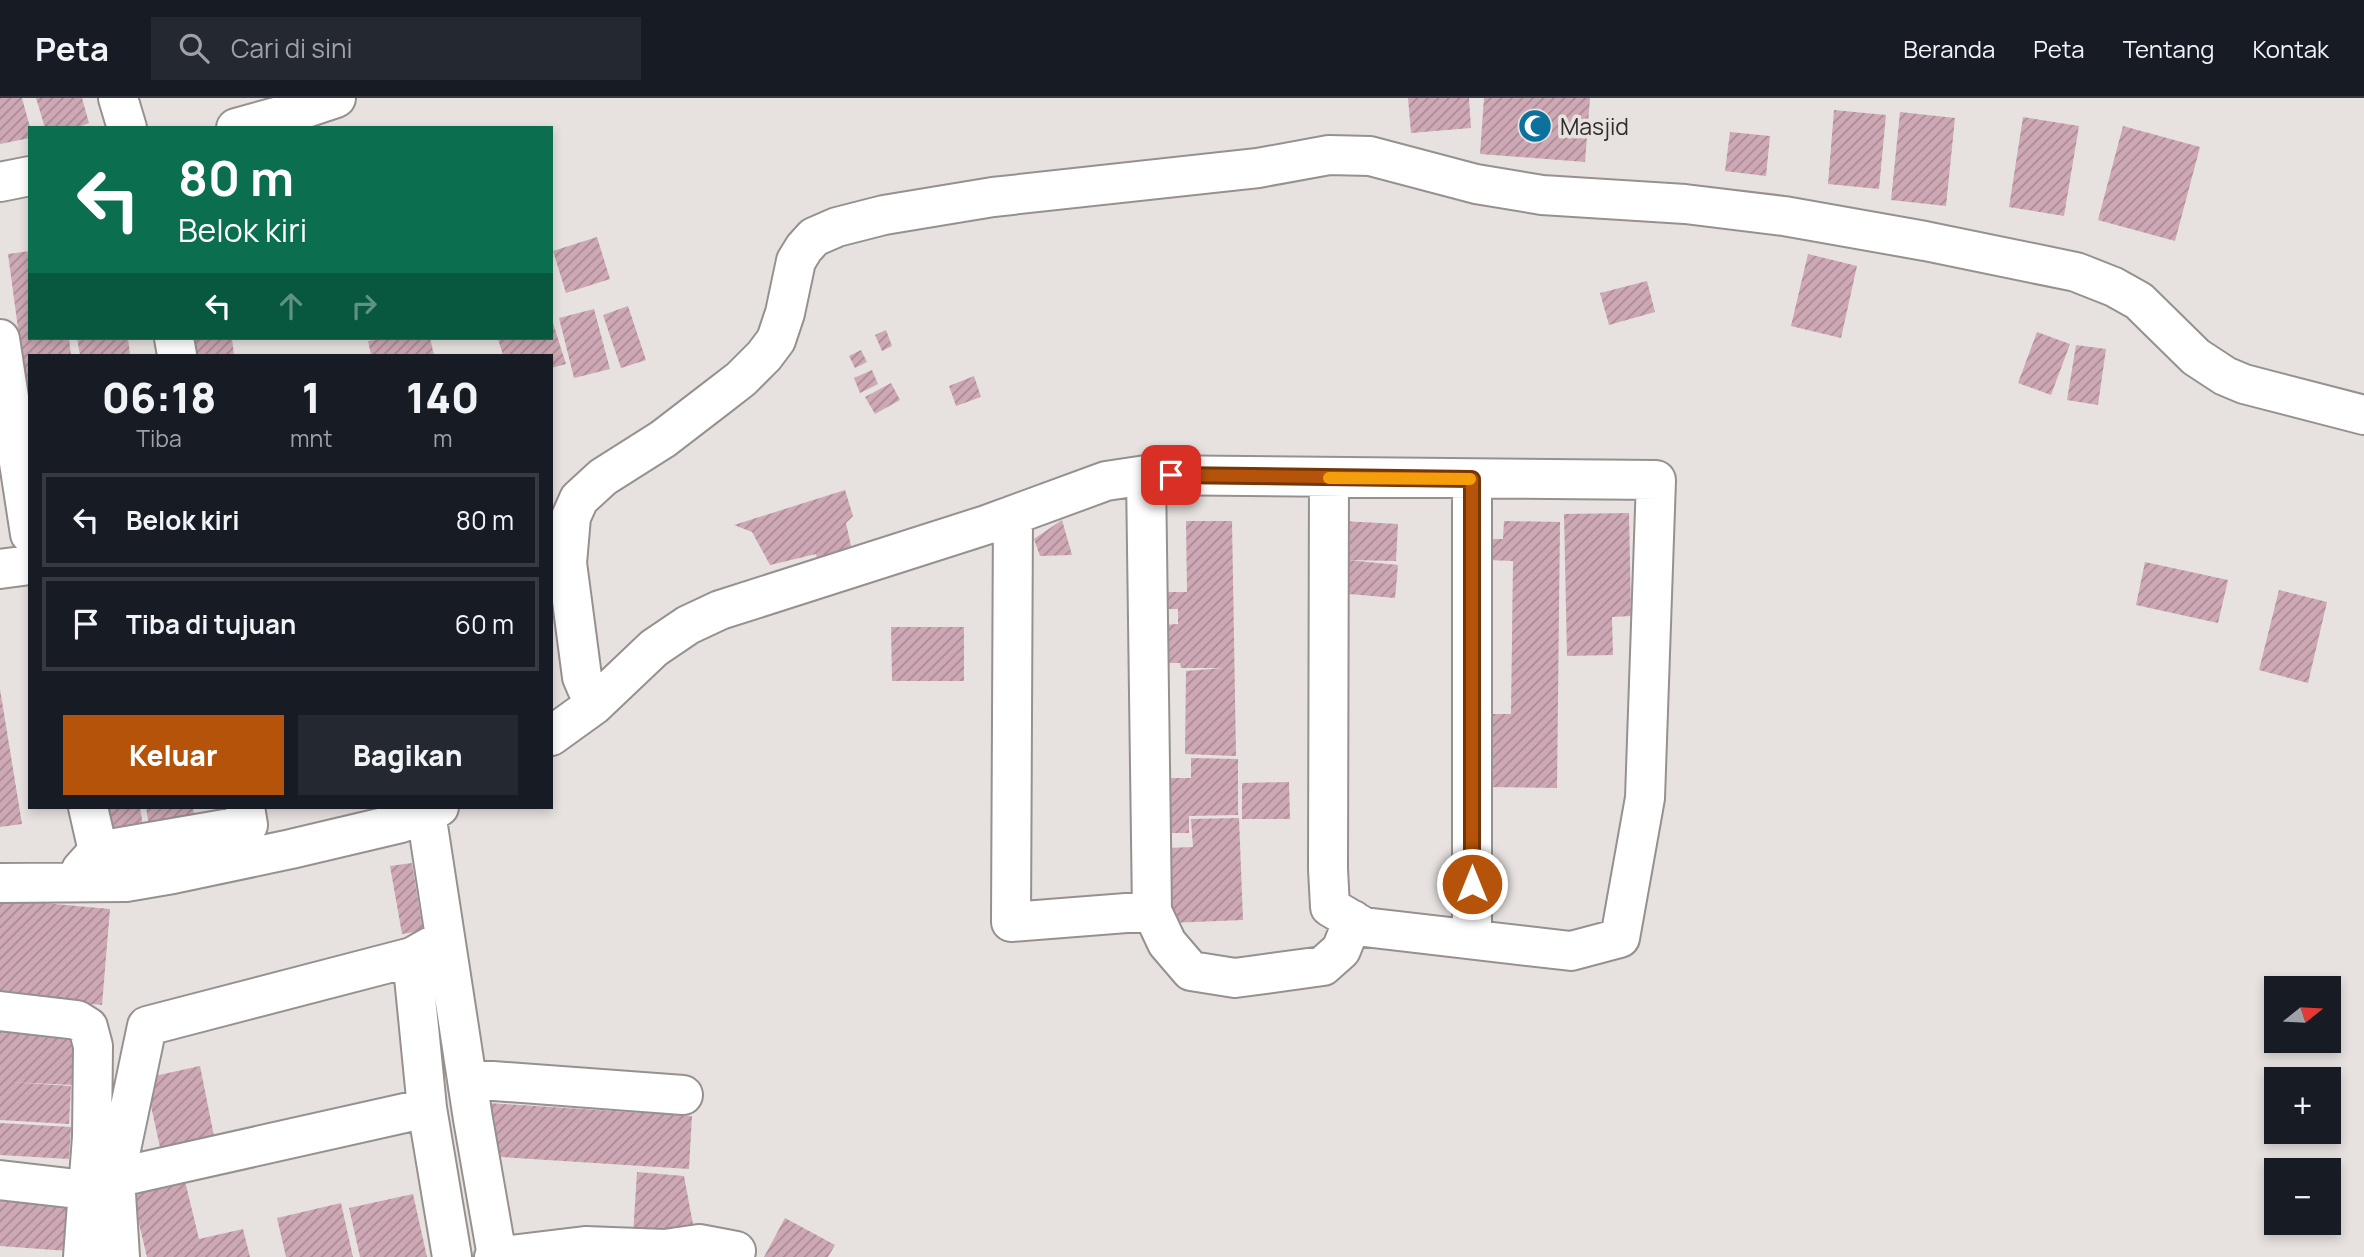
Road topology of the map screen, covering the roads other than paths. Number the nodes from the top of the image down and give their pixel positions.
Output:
1 (118, 98) edge
2 (335, 98) edge
3 (292, 105) edge
4 (126, 126) edge
5 (241, 126) edge
6 (28, 176) edge
7 (0, 181) edge
8 (0, 339) edge
9 (2364, 415) edge
10 (1146, 475) junction
11 (1329, 478) junction
12 (1472, 479) junction
13 (1013, 515) junction
14 (28, 521) edge
15 (28, 565) edge
16 (0, 569) edge
17 (594, 705) junction
18 (553, 736) edge
19 (88, 809) edge
20 (245, 809) edge
21 (432, 810) edge
22 (90, 866) junction
23 (0, 883) edge
24 (1152, 911) junction
25 (1353, 920) junction
26 (446, 938) junction
27 (1472, 938) junction
28 (412, 957) junction
29 (0, 1011) edge
30 (467, 1079) junction
31 (683, 1095) dead end
32 (427, 1108) junction
33 (0, 1181) edge
34 (101, 1184) junction
35 (666, 1253) edge
36 (83, 1257) edge
37 (120, 1257) edge
38 (452, 1257) edge
39 (496, 1257) edge
40 (733, 1257) edge

1 - 4 street
2 - 3 street
3 - 5 street
6 - 7 street
8 - 14 street
9 - 17 street
10 - 11 street
10 - 13 street
10 - 24 street
11 - 12 street
11 - 25 street
12 - 27 street
12 - 27 street
13 - 17 street
13 - 24 street
15 - 16 street
17 - 18 street
19 - 22 street
20 - 22 street
21 - 22 street
21 - 26 street
22 - 23 street
24 - 25 street
25 - 27 street
26 - 28 street
26 - 30 street
28 - 32 street
28 - 34 street
29 - 34 street
30 - 31 street
30 - 39 street
32 - 34 street
32 - 38 street
33 - 34 street
34 - 36 street
34 - 37 street
35 - 39 street
35 - 40 street

